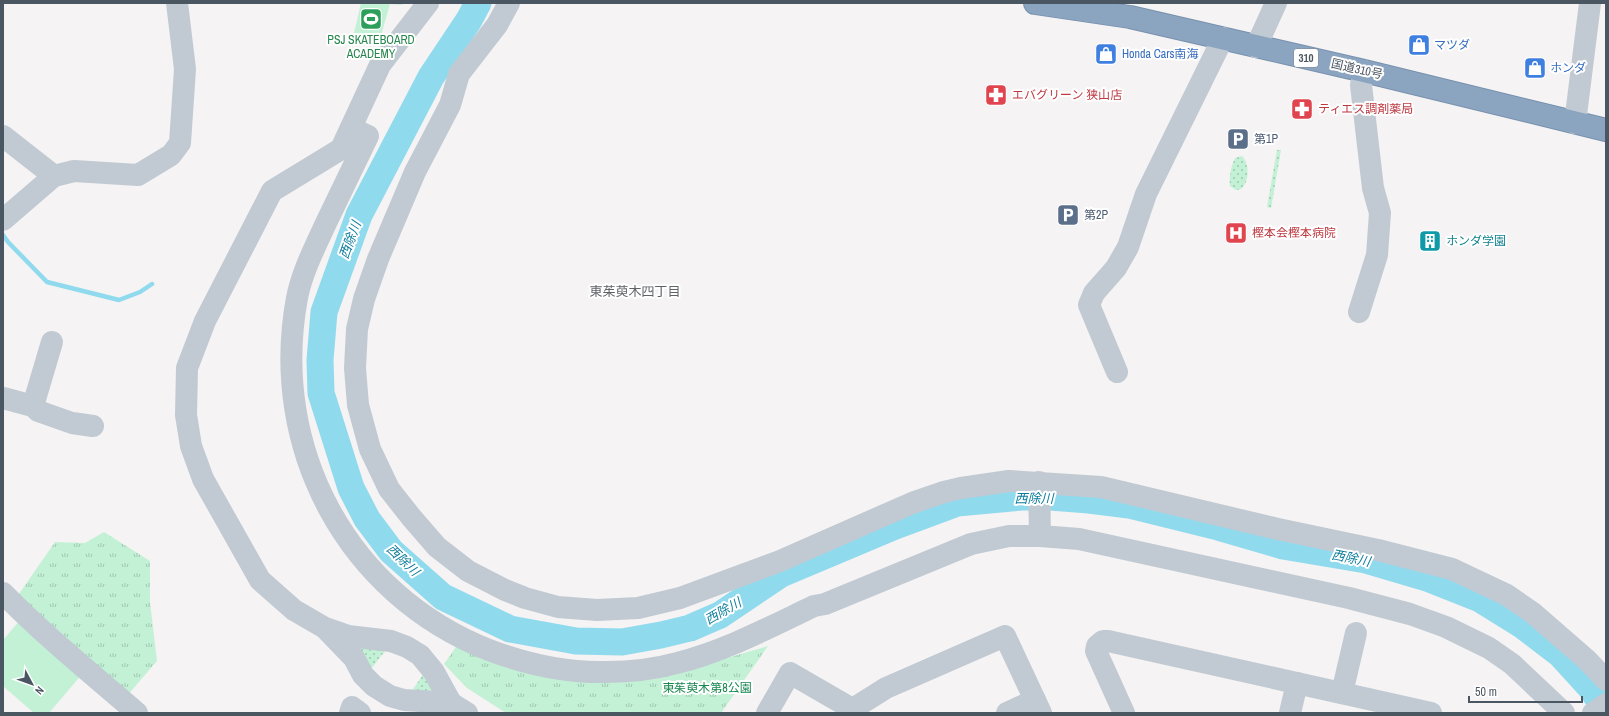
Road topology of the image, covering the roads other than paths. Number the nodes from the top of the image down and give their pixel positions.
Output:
1 (176, 3) edge
2 (428, 3) edge
3 (509, 3) edge
4 (1035, 3) edge
5 (1276, 3) edge
6 (1590, 3) edge
7 (1223, 38) junction
8 (1256, 47) junction
9 (1364, 71) junction
10 (1575, 123) junction
11 (351, 128) junction
12 (1606, 130) edge
13 (3, 136) edge
14 (54, 176) junction
15 (3, 220) edge
16 (1359, 312) dead end
17 (52, 342) dead end
18 (1117, 372) dead end
19 (3, 398) edge
20 (33, 406) junction
21 (93, 426) dead end
22 (1039, 485) junction
23 (1040, 532) junction
24 (3, 593) edge
25 (325, 628) junction
26 (1356, 633) dead end
27 (1606, 680) edge
28 (1296, 683) junction
29 (1342, 693) junction
30 (1606, 704) edge
31 (1038, 707) edge
32 (459, 708) edge
33 (852, 712) edge
34 (137, 713) edge
35 (350, 713) edge
36 (360, 713) edge
37 (767, 713) edge
38 (1007, 713) edge
39 (1124, 713) edge
40 (1290, 713) edge
41 (1431, 713) edge
42 (1564, 713) edge
43 (1593, 713) edge

1 - 14 street
2 - 11 street
3 - 22 street
4 - 7 highway, 国道310号 / 310
5 - 8 street
6 - 10 street
7 - 8 highway, 国道310号 / 310
7 - 18 street
8 - 9 highway, 国道310号 / 310
9 - 10 highway, 国道310号 / 310
9 - 16 street
10 - 12 highway, 国道310号 / 310
11 - 23 street
11 - 25 street
13 - 14 street
14 - 15 street
17 - 20 street
19 - 20 street
20 - 21 street
22 - 23 street
22 - 27 street
23 - 42 street
24 - 34 street
25 - 32 street
25 - 32 street
26 - 29 street
28 - 29 street
28 - 39 street
28 - 40 street
29 - 41 street
30 - 43 street
31 - 33 street
31 - 38 street
33 - 37 street
35 - 36 street

